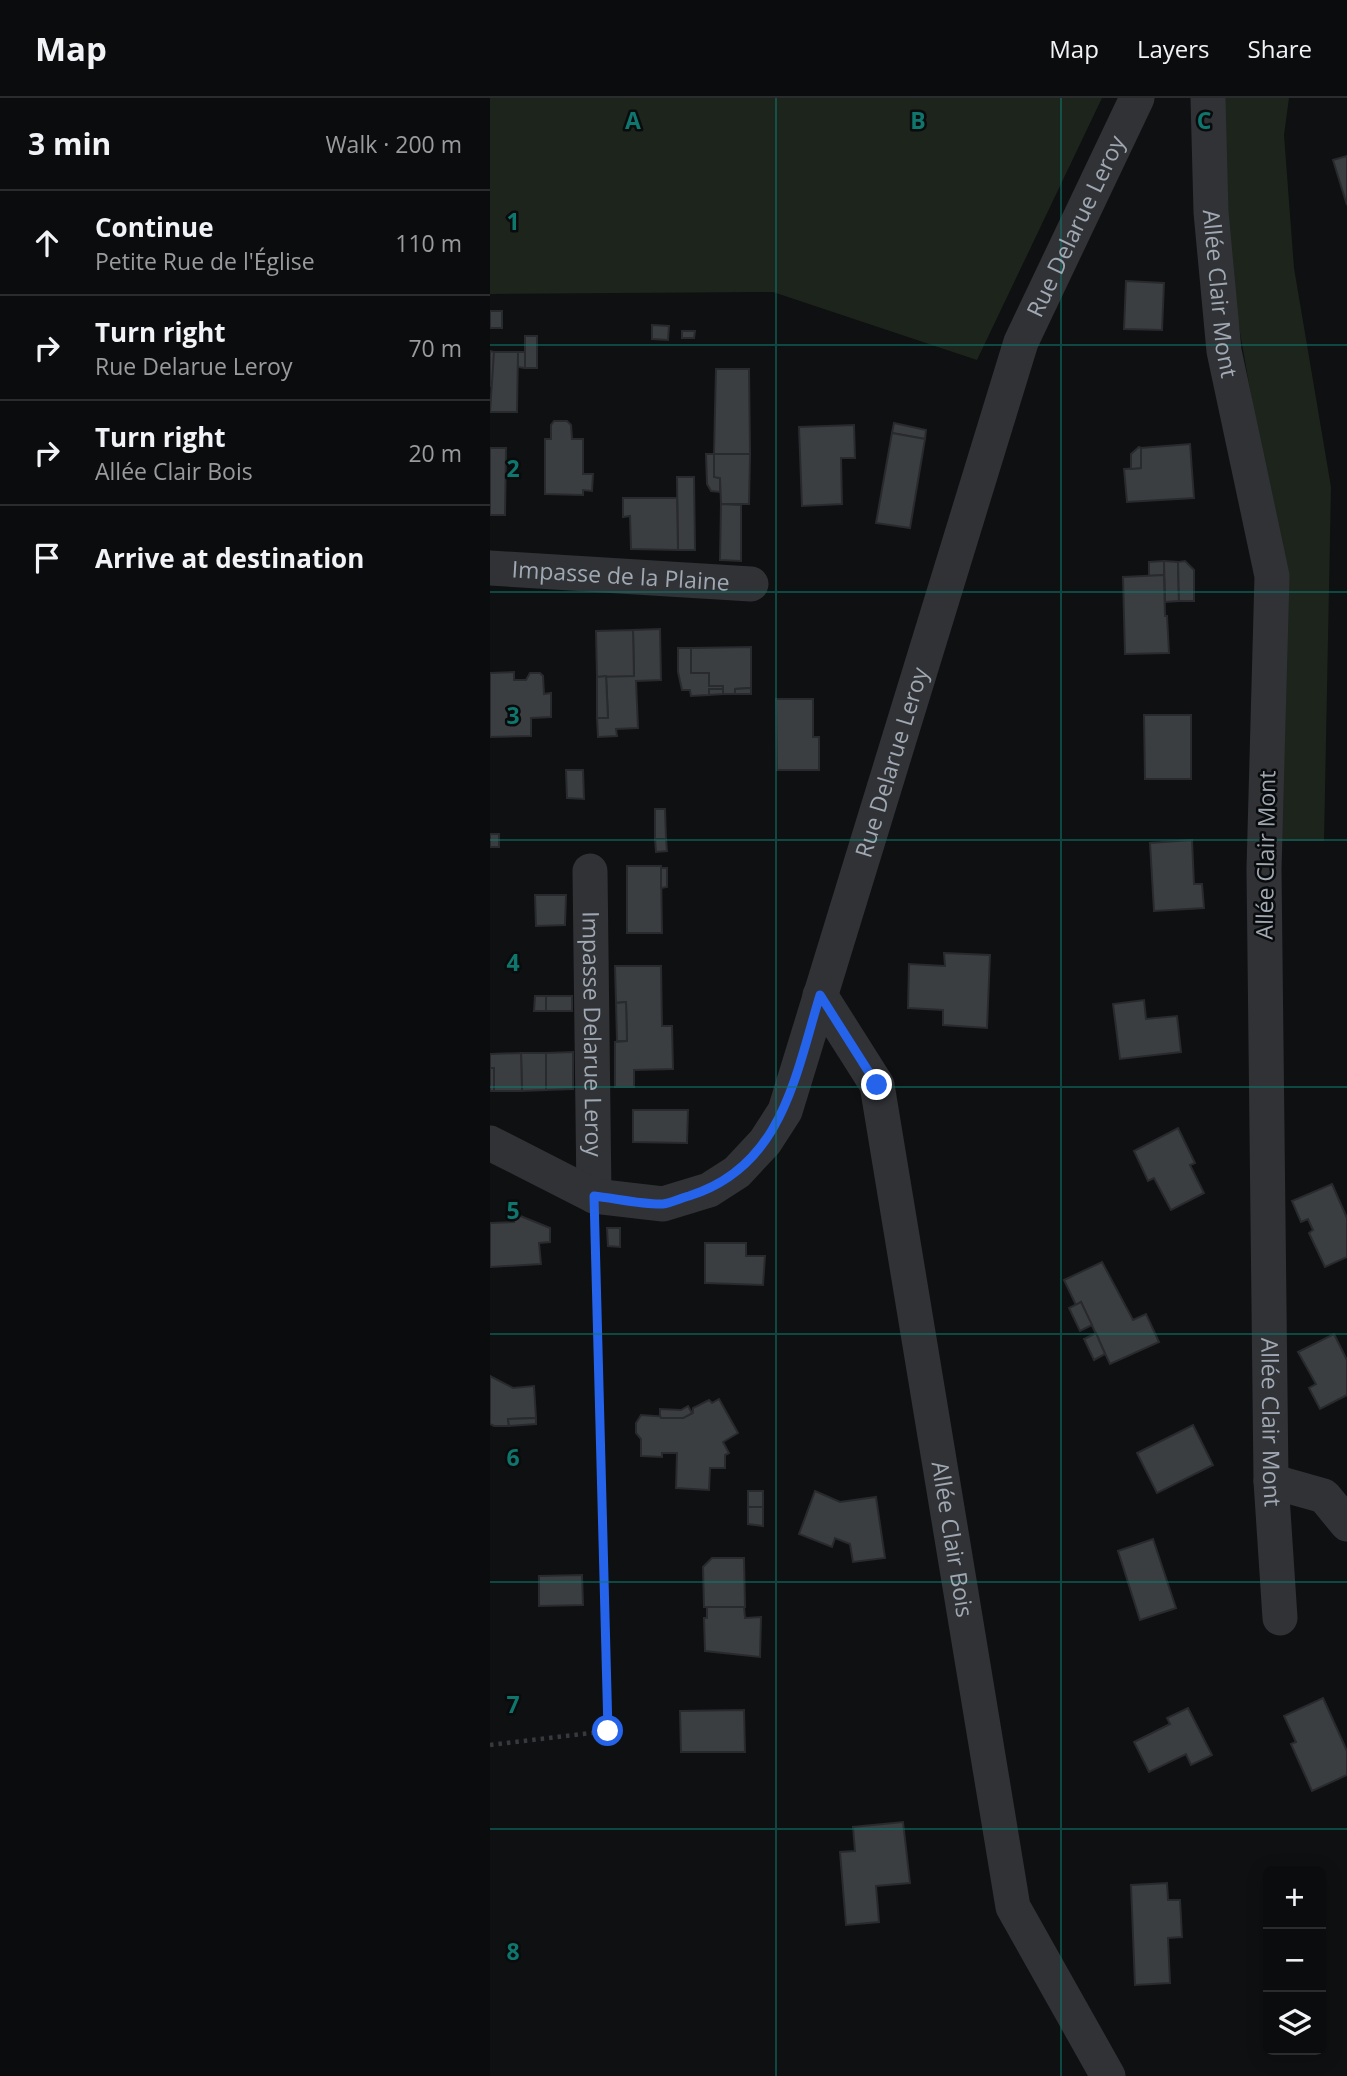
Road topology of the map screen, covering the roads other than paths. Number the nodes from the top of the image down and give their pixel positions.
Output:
1 (1137, 98) edge
2 (1208, 98) edge
3 (490, 568) edge
4 (751, 584) dead end
5 (590, 871) dead end
6 (820, 995) junction
7 (490, 1143) edge
8 (594, 1196) junction
9 (1271, 1481) junction
10 (1347, 1524) edge
11 (1280, 1618) dead end
12 (1108, 2076) edge

1 - 6 street, Rue Delarue Leroy
2 - 9 street, Allée Clair Mont
3 - 4 street, Impasse de la Plaine
5 - 8 street, Impasse Delarue Leroy
6 - 8 street, Rue Delarue Leroy
6 - 12 street, Allée Clair Bois
7 - 8 street, Rue Delarue Leroy
9 - 10 street
9 - 11 street, Allée Clair Mont

